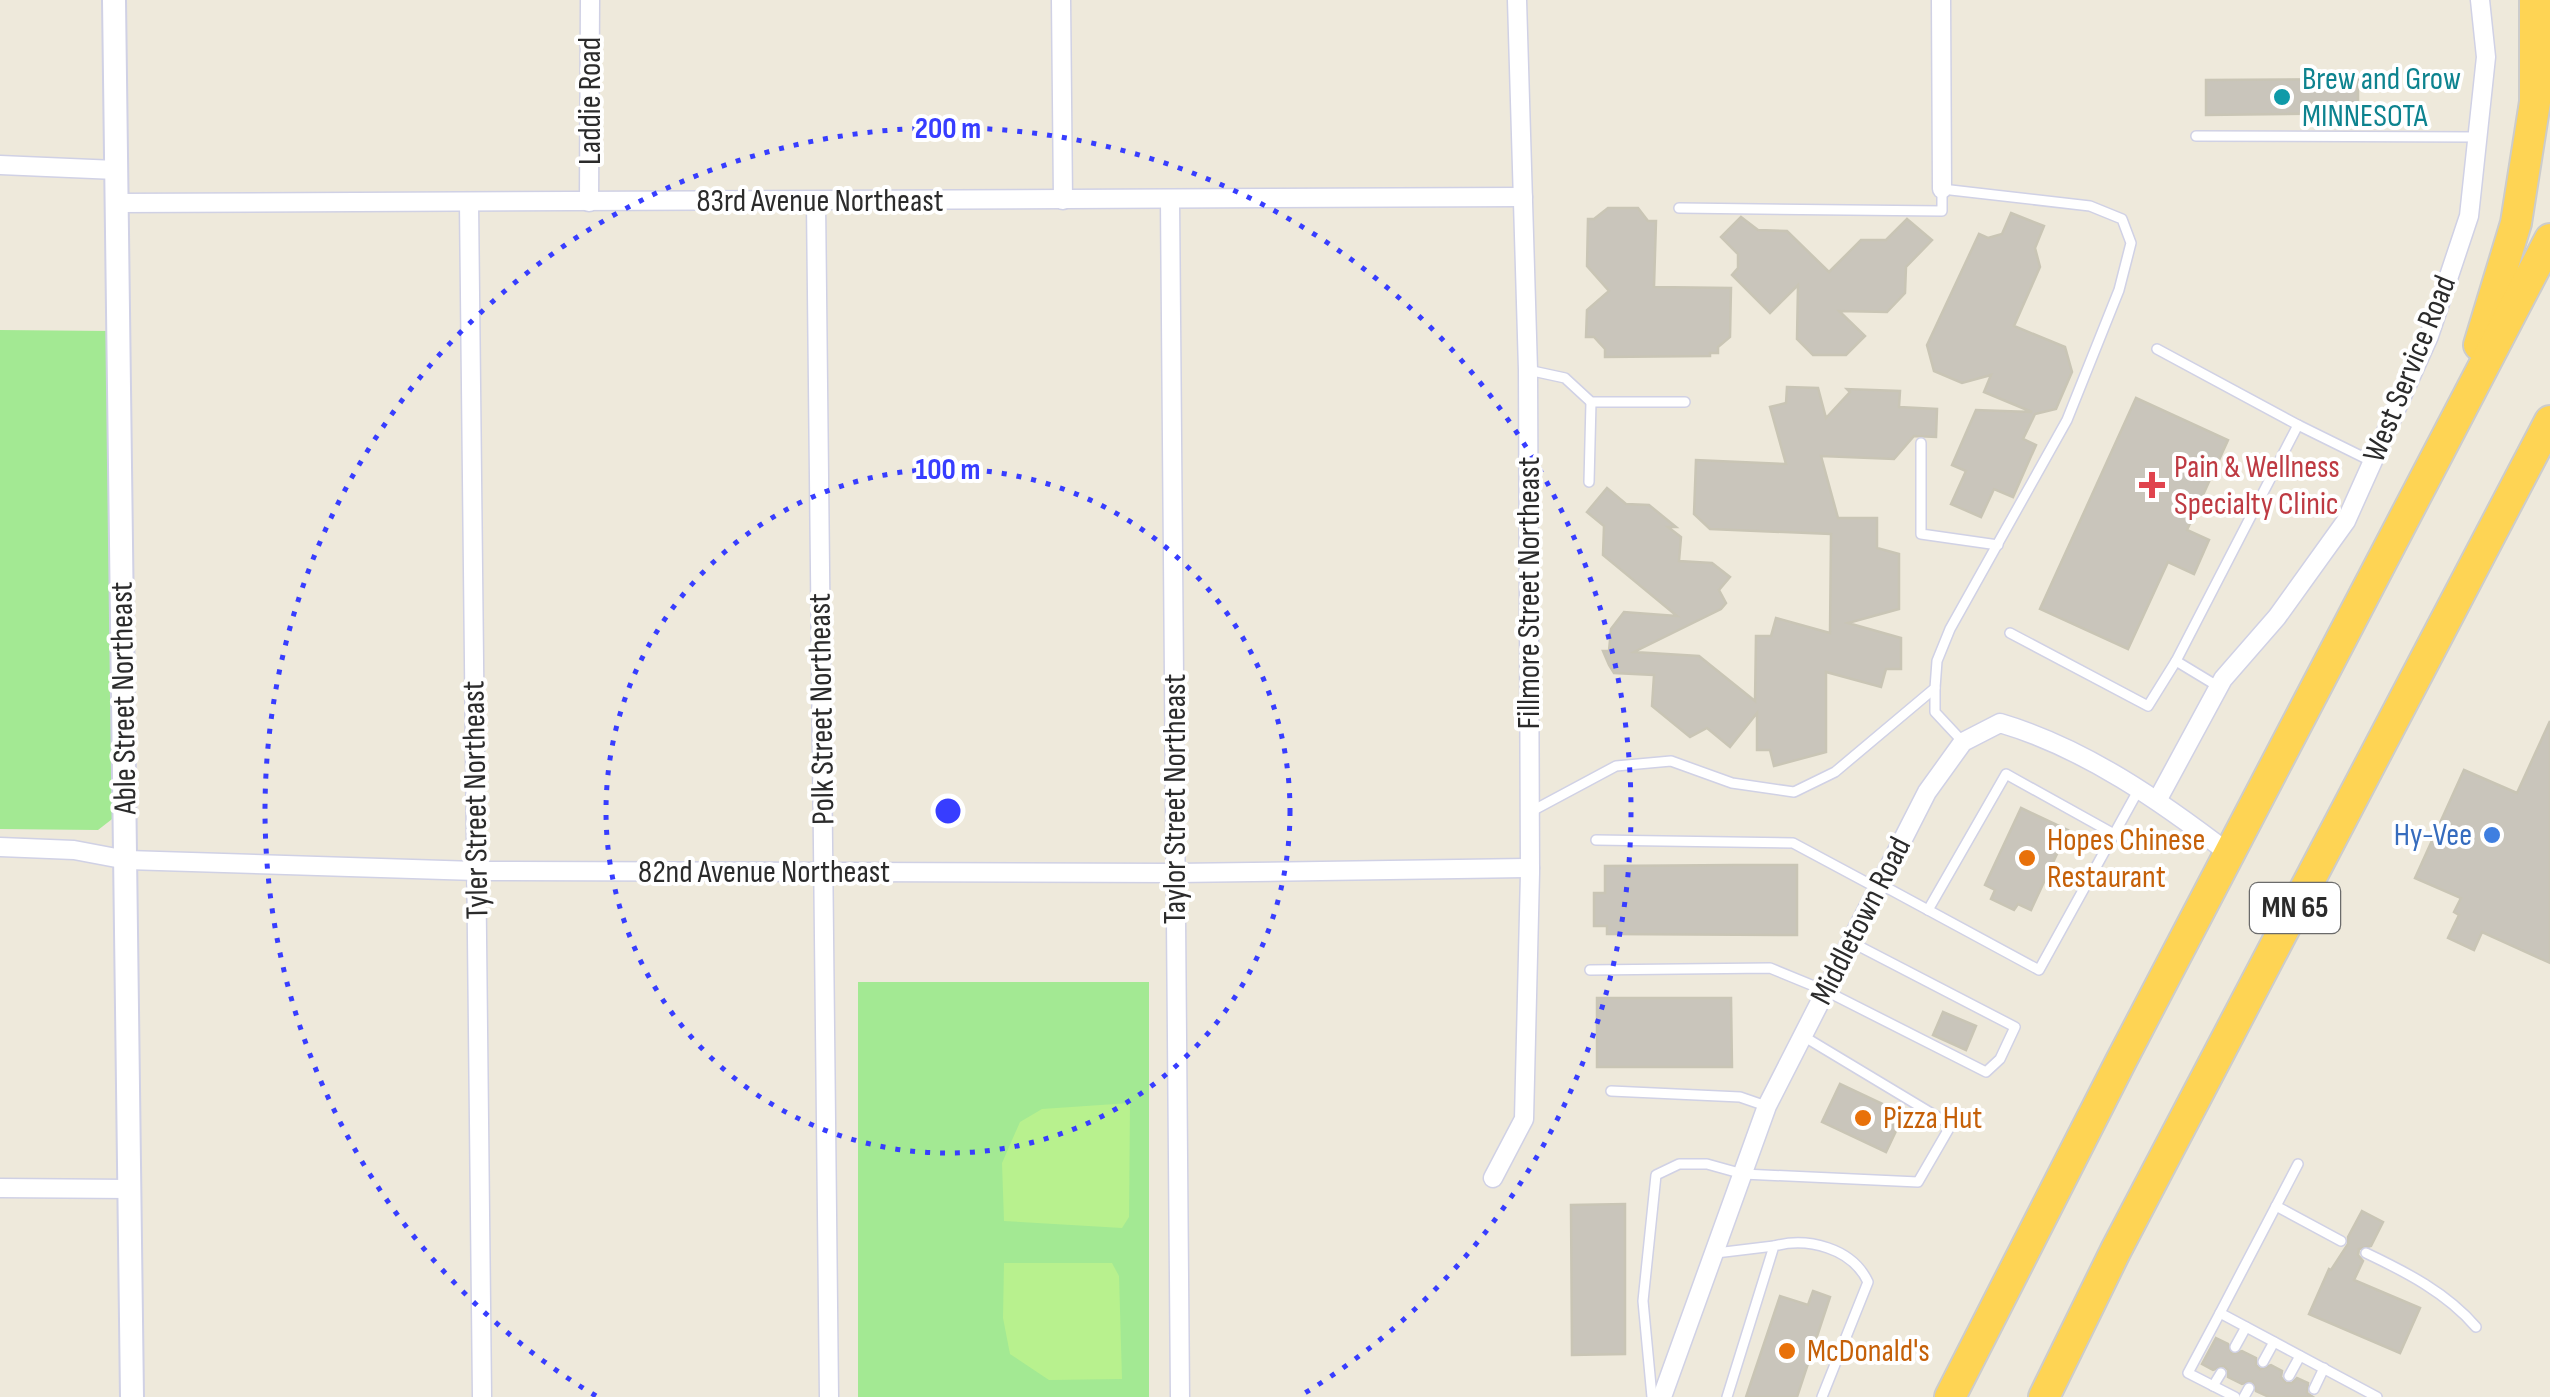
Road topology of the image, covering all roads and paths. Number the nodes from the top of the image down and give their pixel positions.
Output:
1 (114, 0) edge
2 (590, 0) edge
3 (1061, 0) edge
4 (1517, 0) edge
5 (1941, 0) edge
6 (2480, 0) edge
7 (2535, 0) edge
8 (2196, 136) dead end
9 (2480, 138) junction
10 (0, 165) edge
11 (116, 170) junction
12 (1942, 190) junction
13 (1523, 197) junction
14 (1064, 200) junction
15 (1170, 200) junction
16 (816, 201) junction
17 (469, 202) junction
18 (590, 202) junction
19 (116, 204) junction
20 (1680, 208) dead end
21 (2550, 239) edge
22 (2158, 349) dead end
23 (1528, 370) junction
24 (1591, 402) junction
25 (1684, 402) dead end
26 (2457, 415) junction
27 (2550, 421) edge
28 (2298, 425) junction
29 (1921, 443) dead end
30 (2372, 462) junction
31 (1589, 482) dead end
32 (1998, 545) junction
33 (2010, 632) dead end
34 (2176, 661) junction
35 (2219, 687) junction
36 (1936, 688) junction
37 (1963, 742) junction
38 (2139, 789) junction
39 (2158, 799) junction
40 (1530, 812) junction
41 (2114, 834) junction
42 (1596, 840) dead end
43 (0, 847) edge
44 (2231, 855) junction
45 (126, 860) junction
46 (1530, 868) junction
47 (476, 872) junction
48 (824, 872) junction
49 (1176, 873) junction
50 (1879, 886) junction
51 (1928, 910) junction
52 (1851, 942) junction
53 (1590, 970) dead end
54 (1826, 991) junction
55 (1803, 1036) junction
56 (1610, 1091) dead end
57 (1767, 1106) junction
58 (2298, 1164) dead end
59 (1744, 1174) junction
60 (1494, 1178) dead end
61 (0, 1188) edge
62 (130, 1189) junction
63 (2276, 1206) junction
64 (2341, 1241) dead end
65 (1774, 1246) junction
66 (1716, 1253) junction
67 (2366, 1253) dead end
68 (2220, 1313) junction
69 (2246, 1327) junction
70 (2476, 1327) dead end
71 (2274, 1342) junction
72 (2235, 1347) dead end
73 (2300, 1356) junction
74 (2263, 1362) dead end
75 (2324, 1368) junction
76 (2221, 1373) dead end
77 (2289, 1376) dead end
78 (2353, 1384) junction
79 (2213, 1386) junction
80 (2314, 1388) dead end
81 (132, 1397) edge
82 (482, 1397) edge
83 (829, 1397) edge
84 (1180, 1397) edge
85 (1652, 1397) edge
86 (1662, 1397) edge
87 (1727, 1397) edge
88 (1822, 1397) edge
89 (1950, 1397) edge
90 (2044, 1397) edge
91 (2235, 1397) edge
92 (2346, 1397) edge
93 (2377, 1397) edge

1 - 11 street, Able Street Northeast
2 - 18 street, Laddie Road
3 - 14 street
4 - 13 street, Fillmore Street Northeast
5 - 12 street
6 - 9 street, West Service Road
7 - 26 highway
8 - 9 lane
9 - 30 street, West Service Road
10 - 11 street
11 - 19 street, Able Street Northeast
12 - 20 lane
12 - 32 lane
13 - 15 street, 83rd Avenue Northeast
13 - 23 street, Fillmore Street Northeast
14 - 15 street, 83rd Avenue Northeast
14 - 16 street, 83rd Avenue Northeast
15 - 49 street, Taylor Street Northeast
16 - 18 street, 83rd Avenue Northeast
16 - 48 street, Polk Street Northeast
17 - 18 street, 83rd Avenue Northeast
17 - 19 street, 83rd Avenue Northeast
17 - 47 street, Tyler Street Northeast
19 - 45 street, Able Street Northeast
21 - 26 highway, MN 65
22 - 28 lane
23 - 24 lane
23 - 40 street, Fillmore Street Northeast
24 - 25 lane
24 - 31 lane
26 - 44 highway, MN 65
27 - 90 highway, MN 65
28 - 30 lane
28 - 34 lane
29 - 32 lane
30 - 35 street, West Service Road
32 - 36 lane
33 - 34 lane
34 - 35 lane
35 - 39 street, West Service Road
36 - 37 lane
36 - 40 lane
37 - 38 street
37 - 50 street, Middletown Road
38 - 39 street
38 - 41 lane
39 - 44 street
40 - 46 street, Fillmore Street Northeast
41 - 51 lane
41 - 51 lane
42 - 50 lane
43 - 45 street, 82nd Avenue Northeast
44 - 89 highway, MN 65
45 - 47 street, 82nd Avenue Northeast
45 - 62 street, Able Street Northeast
46 - 49 street, 82nd Avenue Northeast
46 - 60 street, Fillmore Street Northeast
47 - 48 street, 82nd Avenue Northeast
47 - 82 street, Tyler Street Northeast
48 - 49 street, 82nd Avenue Northeast
48 - 83 street, Polk Street Northeast
49 - 84 street, Taylor Street Northeast
50 - 51 lane
50 - 52 street, Middletown Road
52 - 54 street, Middletown Road
52 - 54 lane
53 - 54 lane
54 - 55 street, Middletown Road
55 - 57 street, Middletown Road
55 - 59 lane
56 - 57 lane
57 - 59 street, Middletown Road
58 - 63 lane
59 - 66 street, Middletown Road
59 - 85 lane
61 - 62 street
62 - 81 street, Able Street Northeast
63 - 64 lane
63 - 68 lane
65 - 66 lane
65 - 87 lane
65 - 88 lane
66 - 86 street, Middletown Road
67 - 70 lane
68 - 69 lane
68 - 79 lane
69 - 71 lane
69 - 72 lane
71 - 73 lane
71 - 74 lane
73 - 75 lane
73 - 77 lane
75 - 78 lane
75 - 80 lane
76 - 79 lane
78 - 92 lane
78 - 93 lane
79 - 91 lane

